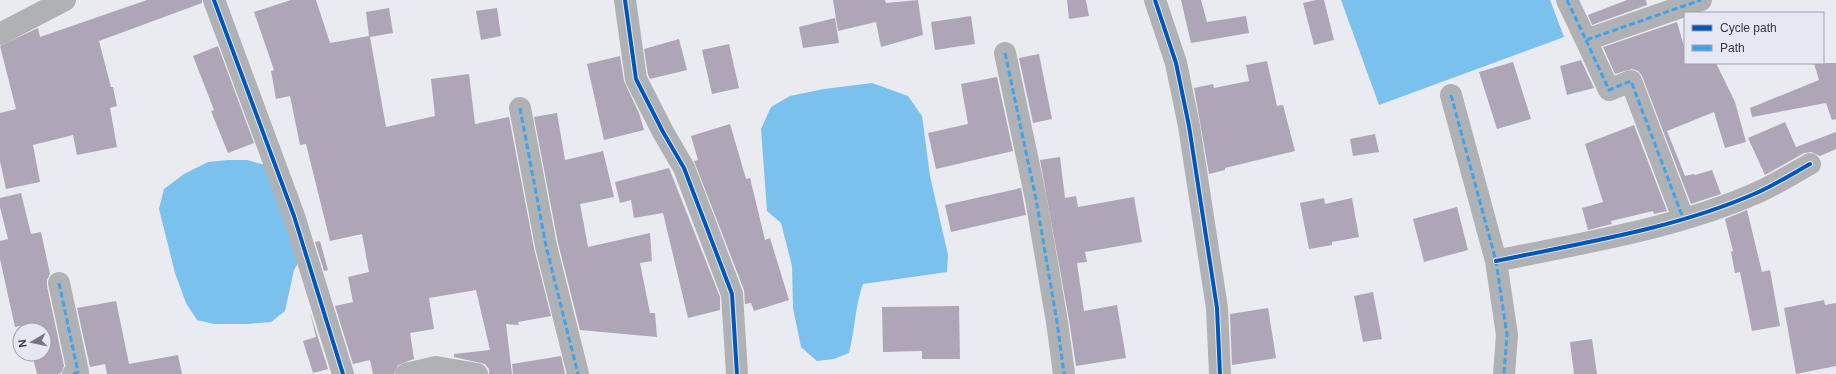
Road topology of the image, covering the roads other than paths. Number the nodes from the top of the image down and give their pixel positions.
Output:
1 (65, 0) edge
2 (214, 0) edge
3 (625, 0) edge
4 (1155, 0) edge
5 (1567, 0) edge
6 (1701, 0) edge
7 (0, 34) edge
8 (1586, 40) junction
9 (1006, 53) dead end
10 (1450, 95) dead end
11 (520, 108) dead end
12 (1810, 164) dead end
13 (1684, 218) junction
14 (1496, 261) junction
15 (59, 283) dead end
16 (73, 374) edge
17 (343, 374) edge
18 (406, 374) edge
19 (477, 374) edge
20 (578, 374) edge
21 (738, 374) edge
22 (1064, 374) edge
23 (1220, 374) edge
24 (1504, 374) edge

1 - 7 street
2 - 17 street
3 - 21 street
4 - 23 street
5 - 8 street
6 - 8 street
8 - 13 street
9 - 22 street
10 - 14 street
11 - 20 street
12 - 13 street
13 - 14 street
14 - 24 street
15 - 16 street
18 - 19 street

